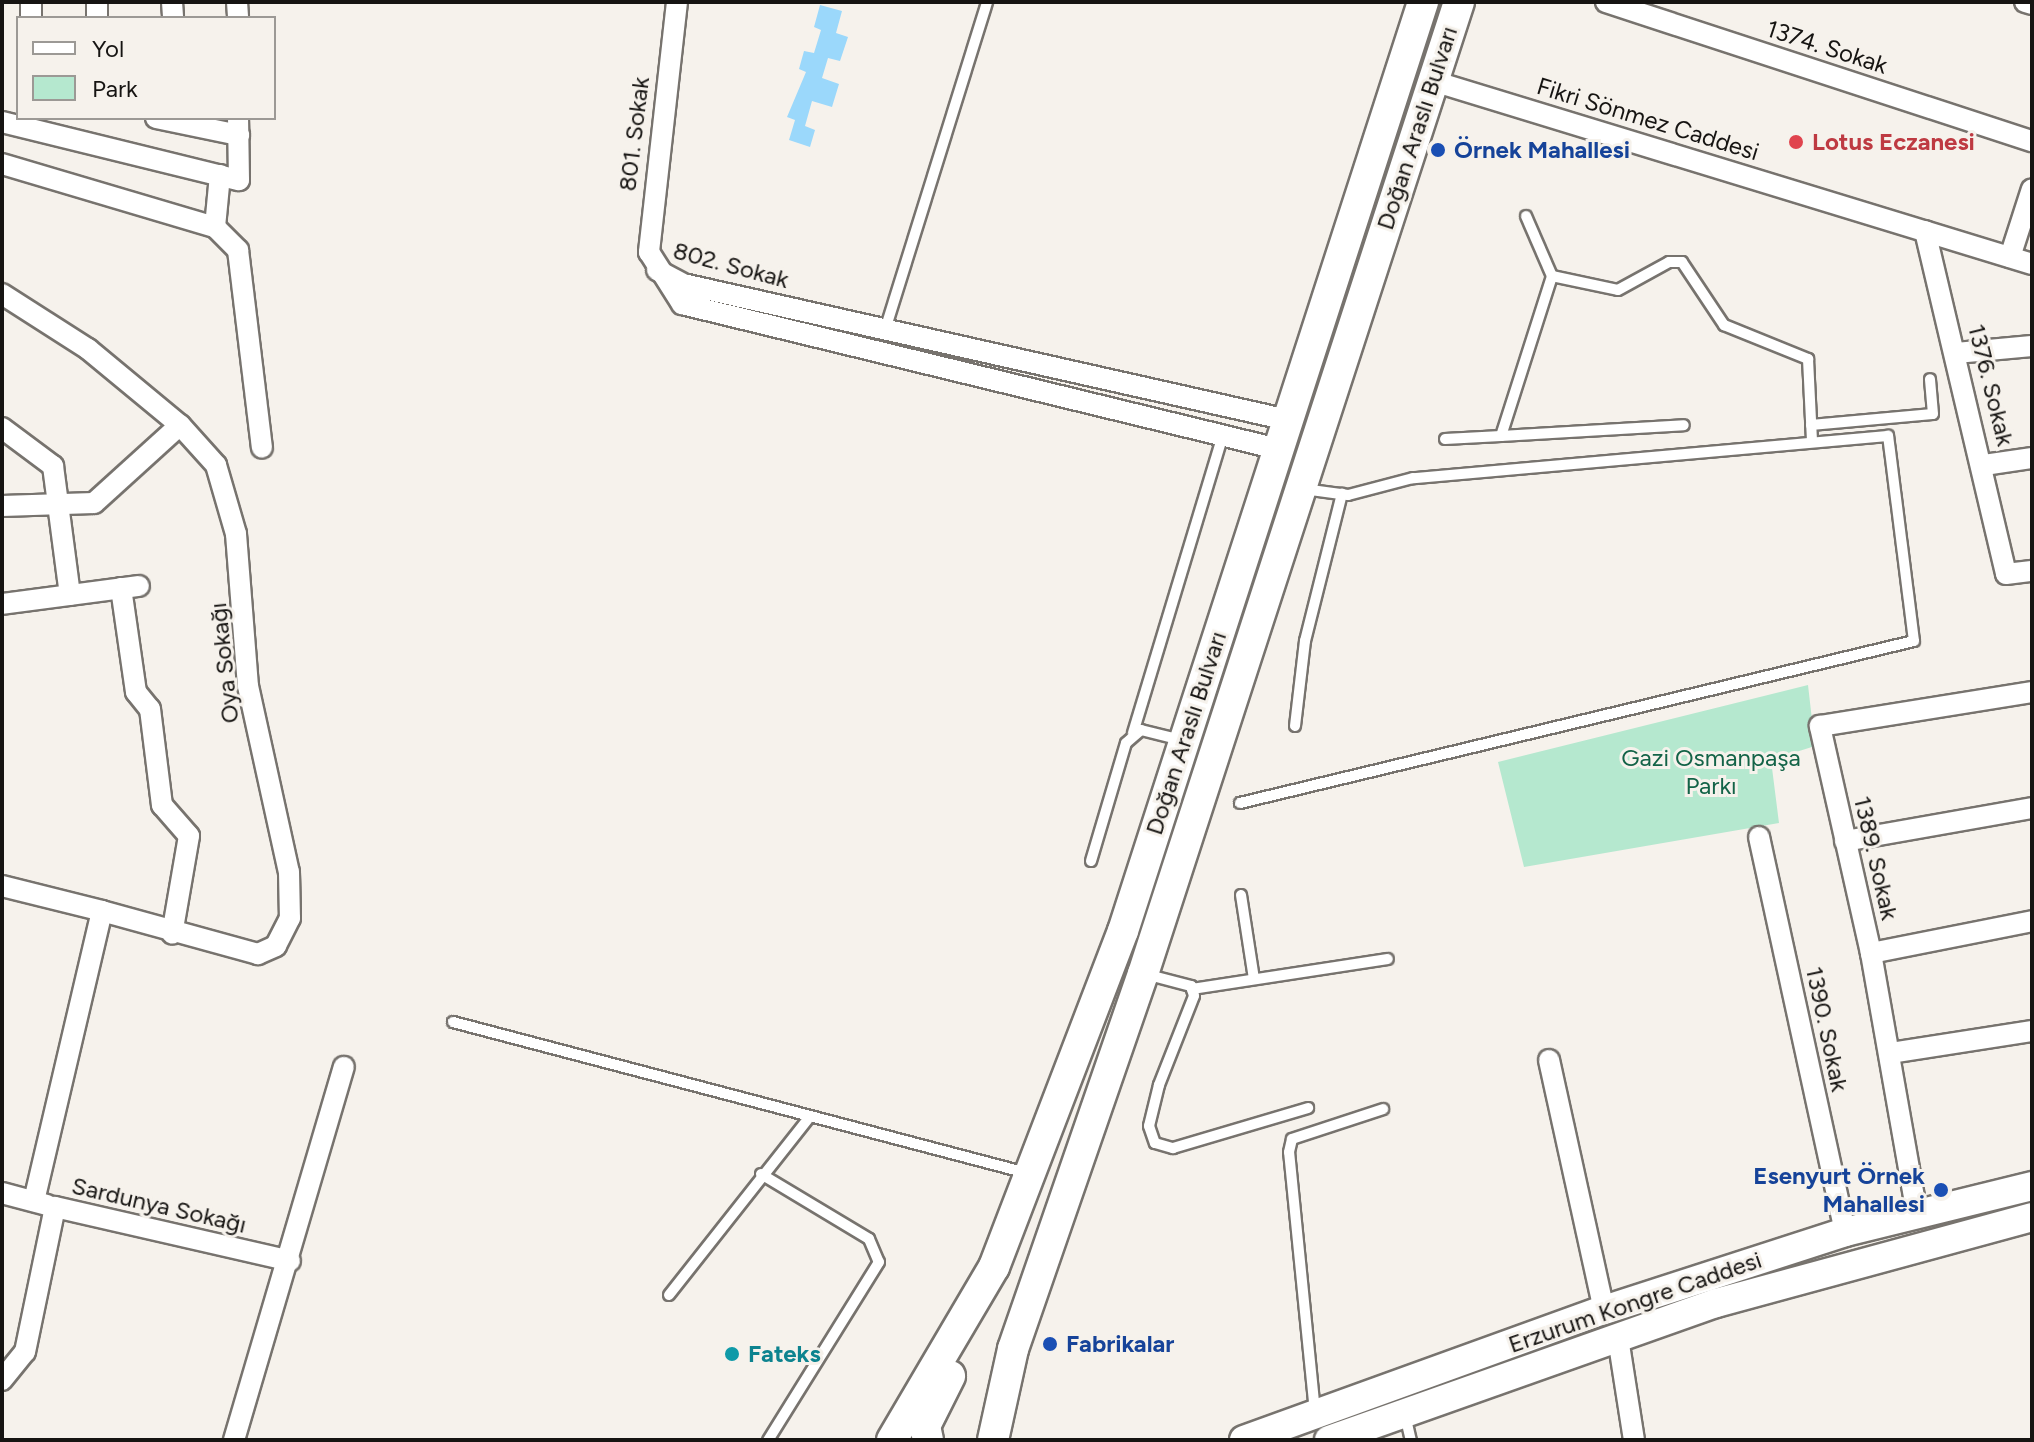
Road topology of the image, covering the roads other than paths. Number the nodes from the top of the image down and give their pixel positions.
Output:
1 (677, 2) edge
2 (987, 2) edge
3 (1423, 2) edge
4 (1459, 2) edge
5 (1606, 2) edge
6 (2025, 2) edge
7 (2032, 4) edge
8 (1433, 81) junction
9 (178, 120) edge
10 (2, 122) edge
11 (238, 127) edge
12 (2032, 141) edge
13 (2, 164) edge
14 (230, 177) junction
15 (2032, 189) edge
16 (1526, 216) dead end
17 (215, 227) junction
18 (1925, 231) junction
19 (2010, 257) junction
20 (2032, 264) edge
21 (657, 270) junction
22 (1552, 276) junction
23 (2, 294) edge
24 (885, 330) junction
25 (2032, 346) edge
26 (1956, 353) junction
27 (1930, 379) dead end
28 (1288, 420) junction
29 (180, 425) junction
30 (1684, 425) dead end
31 (1811, 425) junction
32 (2, 428) edge
33 (1224, 431) junction
34 (1501, 436) junction
35 (1445, 439) dead end
36 (1812, 442) junction
37 (262, 448) dead end
38 (1278, 449) junction
39 (2032, 458) edge
40 (1984, 465) junction
41 (1301, 489) junction
42 (1342, 494) junction
43 (58, 500) junction
44 (2, 506) edge
45 (2032, 571) edge
46 (70, 595) junction
47 (2, 604) edge
48 (2032, 692) edge
49 (1295, 726) dead end
50 (1133, 733) junction
51 (1183, 741) junction
52 (1240, 803) dead end
53 (2032, 808) edge
54 (1759, 837) dead end
55 (1845, 841) junction
56 (1091, 861) dead end
57 (2, 886) edge
58 (1241, 895) dead end
59 (102, 911) junction
60 (2032, 921) edge
61 (172, 934) junction
62 (1871, 953) junction
63 (1388, 959) dead end
64 (1143, 974) junction
65 (1254, 979) junction
66 (1192, 989) junction
67 (453, 1022) dead end
68 (2032, 1033) edge
69 (1890, 1053) junction
70 (1549, 1060) dead end
71 (344, 1067) dead end
72 (1308, 1108) dead end
73 (1383, 1109) dead end
74 (807, 1120) junction
75 (761, 1174) junction
76 (1030, 1174) junction
77 (2032, 1186) edge
78 (2, 1193) edge
79 (34, 1201) junction
80 (55, 1207) junction
81 (1917, 1214) junction
82 (2032, 1217) edge
83 (1845, 1232) junction
84 (290, 1261) junction
85 (994, 1267) junction
86 (669, 1295) dead end
87 (1604, 1310) junction
88 (1618, 1338) junction
89 (1013, 1349) junction
90 (2, 1380) edge
91 (1315, 1414) junction
92 (1408, 1426) edge
93 (234, 1440) edge
94 (768, 1440) edge
95 (892, 1440) edge
96 (928, 1440) edge
97 (973, 1440) edge
98 (993, 1440) edge
99 (1244, 1440) edge
100 (1329, 1440) edge
101 (1634, 1440) edge

1 - 21 street, 801. Sokak
2 - 24 lane
3 - 28 main road, Doğan Araslı Bulvarı
4 - 8 main road, Doğan Araslı Bulvarı
5 - 12 street, 1374. Sokak
6 - 7 street
8 - 18 street, Fikri Sönmez Caddesi
8 - 41 main road, Doğan Araslı Bulvarı
9 - 11 street
10 - 14 street
11 - 14 street
13 - 17 street
14 - 17 street
15 - 19 street
16 - 22 lane
17 - 37 street
18 - 19 street, Fikri Sönmez Caddesi
18 - 26 street, 1376. Sokak
19 - 20 street, Fikri Sönmez Caddesi
21 - 24 street, 802. Sokak
21 - 33 street, 802. Sokak
22 - 31 lane
22 - 34 lane
23 - 29 street, Oya Sokağı
24 - 28 street, 802. Sokak
25 - 26 street
26 - 40 street, 1376. Sokak
27 - 31 lane
28 - 38 main road, Doğan Araslı Bulvarı
29 - 43 street
29 - 61 street, Oya Sokağı
30 - 34 lane
31 - 36 lane
32 - 43 street
33 - 38 street, 802. Sokak
33 - 50 lane
34 - 35 lane
36 - 42 lane
36 - 52 lane
38 - 51 main road, Doğan Araslı Bulvarı
39 - 40 street
40 - 45 street, 1376. Sokak
41 - 42 lane
41 - 64 main road, Doğan Araslı Bulvarı
42 - 49 lane
43 - 44 street
43 - 46 street
46 - 47 street
46 - 61 street
48 - 55 street, 1389. Sokak
50 - 51 lane
50 - 56 lane
51 - 76 main road, Doğan Araslı Bulvarı
53 - 55 street
54 - 83 street, 1390. Sokak
55 - 62 street, 1389. Sokak
57 - 59 street, Oya Sokağı
58 - 65 lane
59 - 61 street, Oya Sokağı
59 - 79 street
60 - 62 street
62 - 69 street, 1389. Sokak
63 - 65 lane
64 - 66 lane
64 - 89 main road, Doğan Araslı Bulvarı
65 - 66 lane
66 - 72 lane
67 - 74 lane
68 - 69 street
69 - 81 street, 1389. Sokak
70 - 87 street
71 - 84 street
73 - 91 lane
74 - 75 lane
74 - 76 lane
75 - 86 lane
75 - 94 lane
76 - 85 main road, Doğan Araslı Bulvarı
77 - 81 main road, Erzurum Kongre Caddesi
78 - 79 street
79 - 80 street
80 - 84 street, Sardunya Sokağı
80 - 90 street, Sardunya Sokağı
81 - 83 main road, Erzurum Kongre Caddesi
82 - 88 main road, Erzurum Kongre Caddesi
83 - 87 main road, Erzurum Kongre Caddesi
84 - 93 street
85 - 95 main road, Doğan Araslı Bulvarı
85 - 96 main road
87 - 91 main road, Erzurum Kongre Caddesi
88 - 92 main road, Erzurum Kongre Caddesi
88 - 101 street
89 - 97 main road
89 - 98 main road, Doğan Araslı Bulvarı
91 - 99 main road, Erzurum Kongre Caddesi
92 - 100 main road, Erzurum Kongre Caddesi

